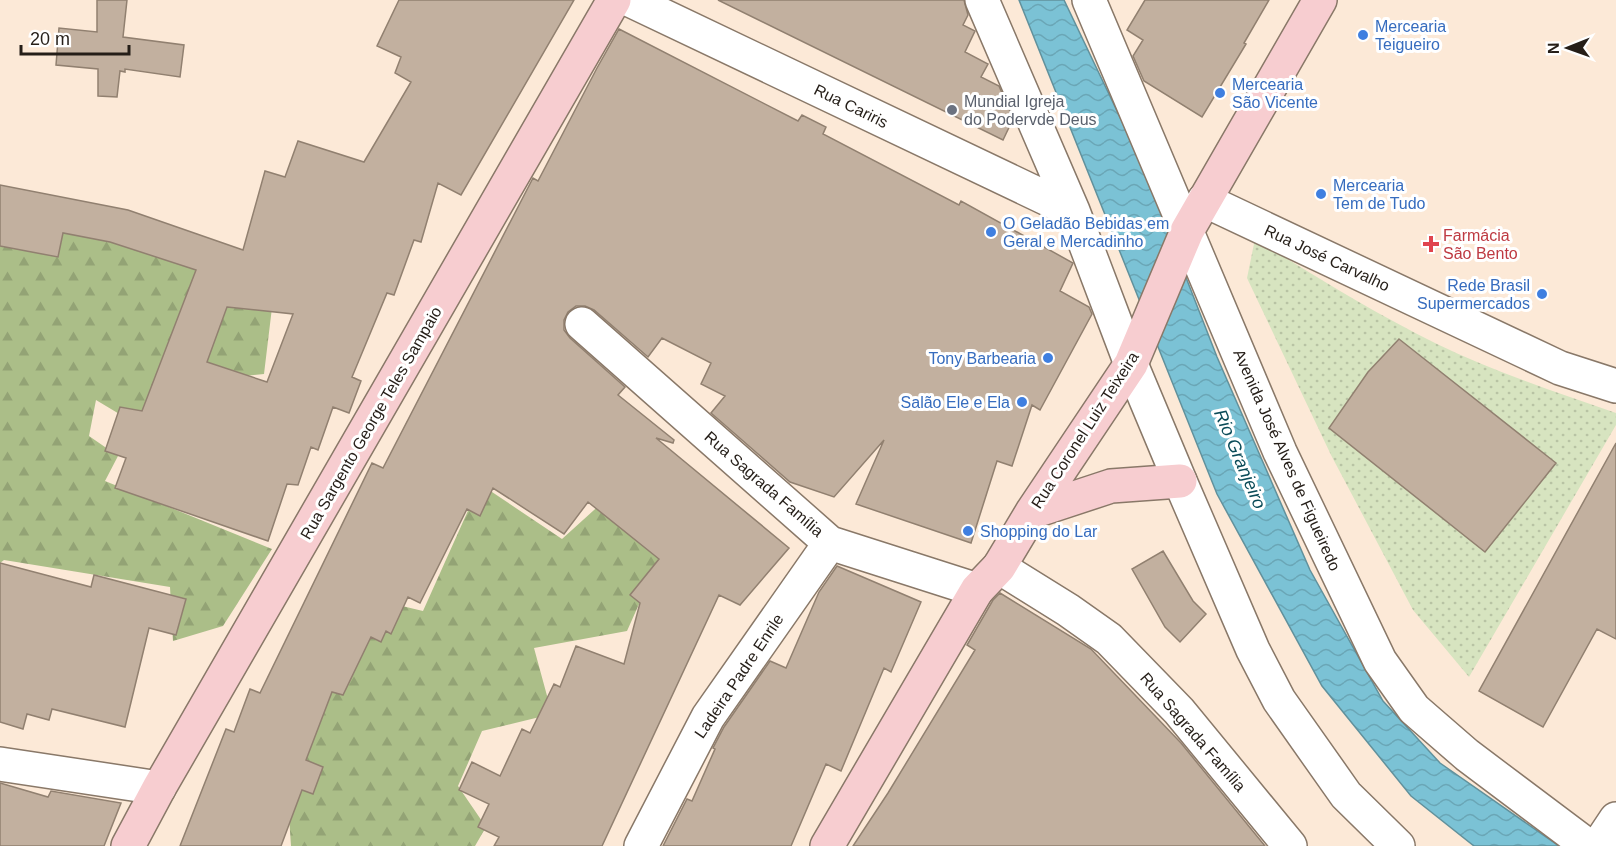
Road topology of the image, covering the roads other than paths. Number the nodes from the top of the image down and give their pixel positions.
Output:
1 (614, 0) edge
2 (630, 0) edge
3 (982, 0) edge
4 (1089, 0) edge
5 (1320, 0) edge
6 (1204, 200) junction
7 (1073, 211) junction
8 (1187, 231) junction
9 (582, 324) dead end
10 (1131, 363) junction
11 (1616, 387) edge
12 (1180, 481) junction
13 (1032, 512) junction
14 (830, 543) junction
15 (999, 567) junction
16 (976, 590) junction
17 (0, 764) edge
18 (159, 788) junction
19 (1616, 819) edge
20 (128, 846) edge
21 (641, 846) edge
22 (827, 846) edge
23 (1290, 846) edge
24 (1398, 846) edge
25 (1588, 846) edge
26 (1598, 846) edge

1 - 18 main road, Rua Sargento George Teles Sampaio
2 - 7 street, Rua Cariris
3 - 7 street
4 - 8 street, Avenida José Alves de Figueiredo
5 - 6 main road, Rua Coronel Luiz Teixeira
6 - 8 main road, Rua Coronel Luiz Teixeira
6 - 11 street, Rua José Carvalho
7 - 10 street
8 - 10 main road, Rua Coronel Luiz Teixeira
8 - 25 street, Avenida José Alves de Figueiredo
9 - 14 street, Rua Sagrada Família
10 - 12 street
10 - 13 main road, Rua Coronel Luiz Teixeira
12 - 13 main road
12 - 24 street
13 - 15 main road, Rua Coronel Luiz Teixeira
14 - 16 street, Rua Sagrada Família
14 - 21 street, Ladeira Padre Enrile
15 - 16 main road, Rua Coronel Luiz Teixeira
15 - 23 street, Rua Sagrada Família
16 - 22 main road, Rua Coronel Luiz Teixeira
17 - 18 street
18 - 20 main road, Rua Sargento George Teles Sampaio
19 - 26 street

